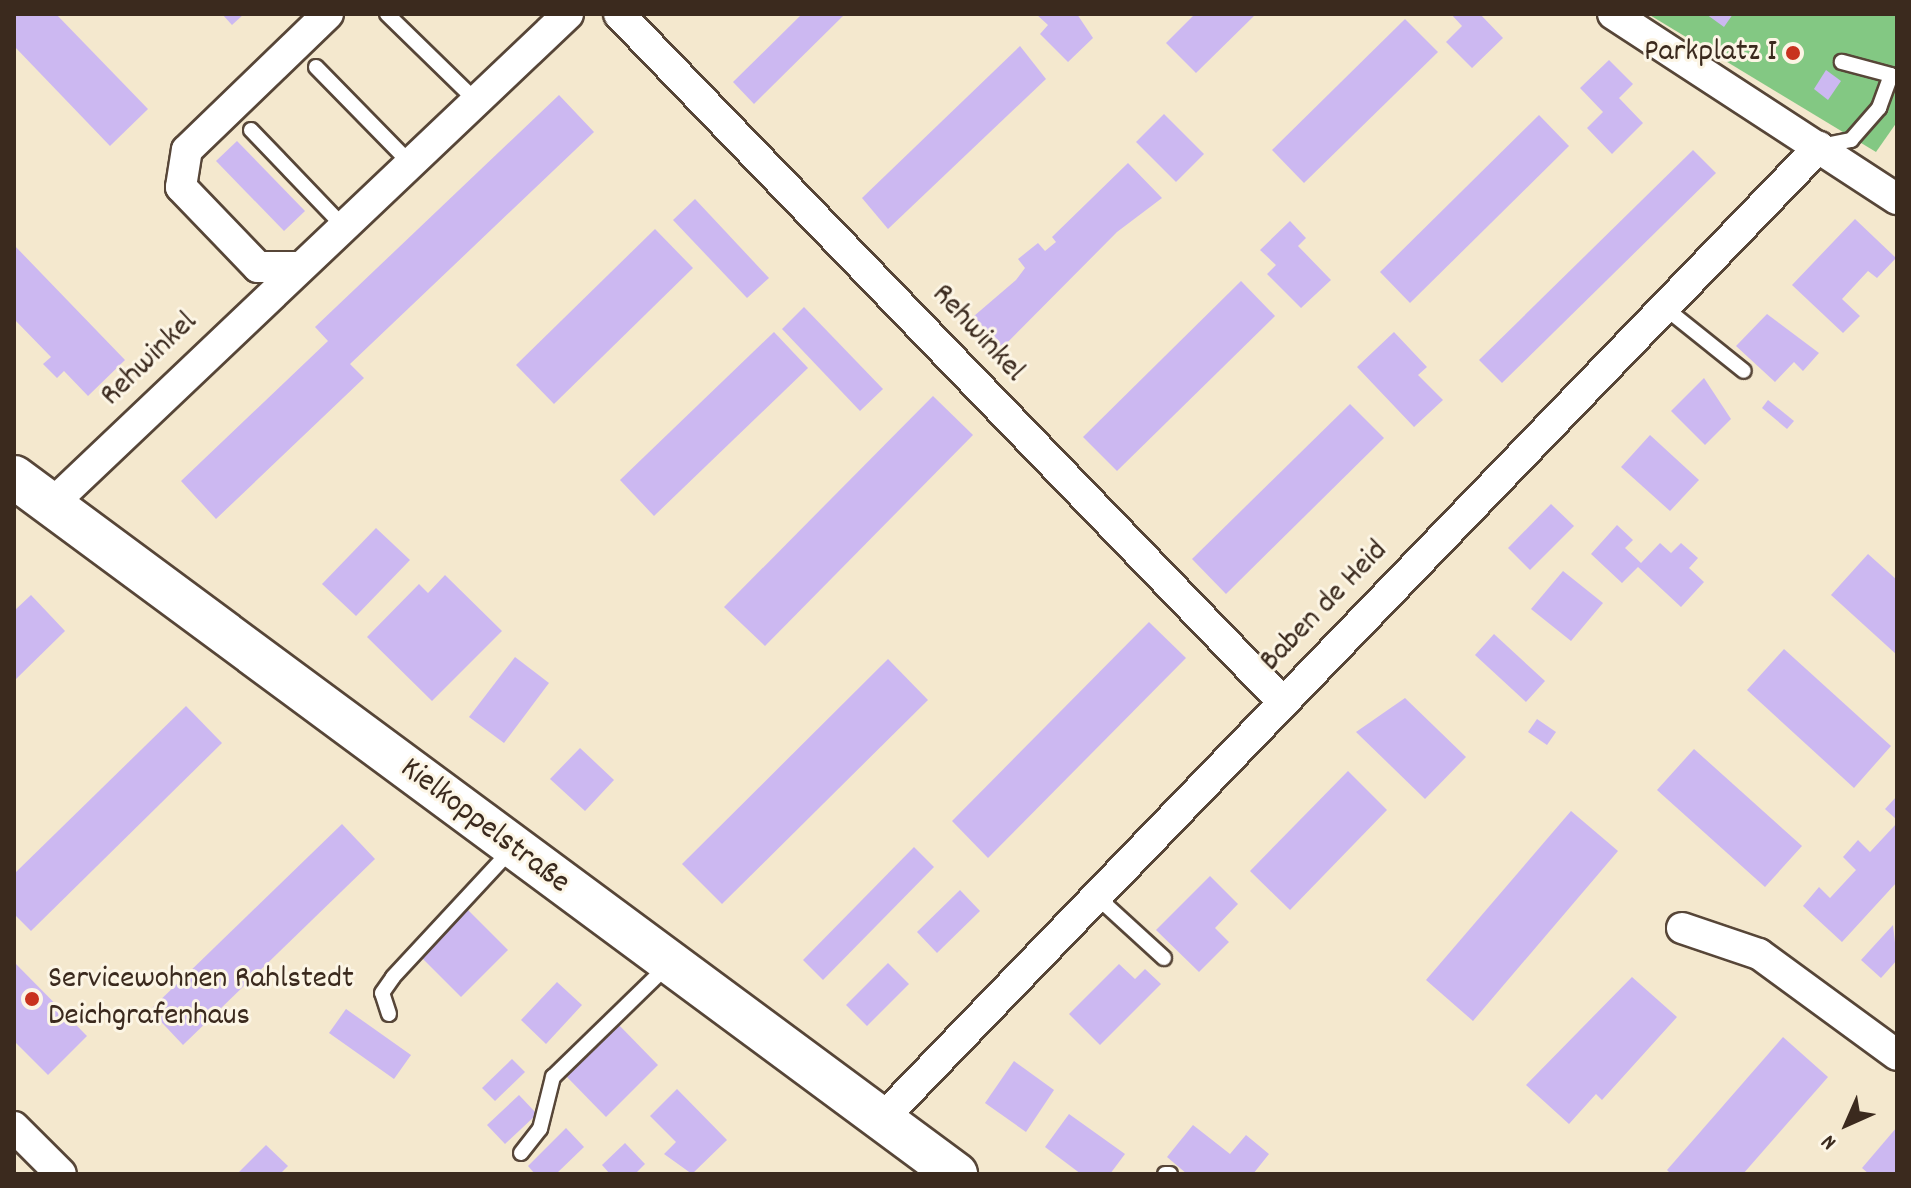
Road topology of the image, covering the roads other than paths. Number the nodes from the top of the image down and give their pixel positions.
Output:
1 (328, 14) edge
2 (387, 14) edge
3 (568, 14) edge
4 (619, 14) edge
5 (1613, 14) edge
6 (1842, 62) dead end
7 (316, 67) dead end
8 (476, 101) junction
9 (251, 130) dead end
10 (1819, 147) junction
11 (410, 163) junction
12 (1897, 199) edge
13 (343, 226) junction
14 (300, 267) junction
15 (1664, 307) junction
16 (1744, 371) dead end
17 (14, 477) edge
18 (51, 505) junction
19 (1283, 702) junction
20 (513, 848) junction
21 (1096, 896) junction
22 (1682, 928) dead end
23 (1164, 958) dead end
24 (670, 963) junction
25 (389, 1014) dead end
26 (1897, 1055) edge
27 (883, 1118) junction
28 (14, 1127) edge
29 (521, 1153) dead end
30 (61, 1174) edge
31 (955, 1174) edge

1 - 14 street
2 - 8 lane
3 - 8 street, Rehwinkel
4 - 19 street, Rehwinkel
5 - 10 street
6 - 10 lane
7 - 11 lane
8 - 11 street, Rehwinkel
9 - 13 lane
10 - 12 street
10 - 15 street, Baben de Heid
11 - 13 street, Rehwinkel
13 - 14 street, Rehwinkel
14 - 18 street, Rehwinkel
15 - 16 lane
15 - 19 street, Baben de Heid
17 - 18 street, Kielkoppelstraße
18 - 20 street, Kielkoppelstraße
19 - 21 street, Baben de Heid
20 - 24 street, Kielkoppelstraße
20 - 25 lane
21 - 23 lane
21 - 27 street, Baben de Heid
22 - 26 street
24 - 27 street, Kielkoppelstraße
24 - 29 lane
27 - 31 street, Kielkoppelstraße
28 - 30 street

